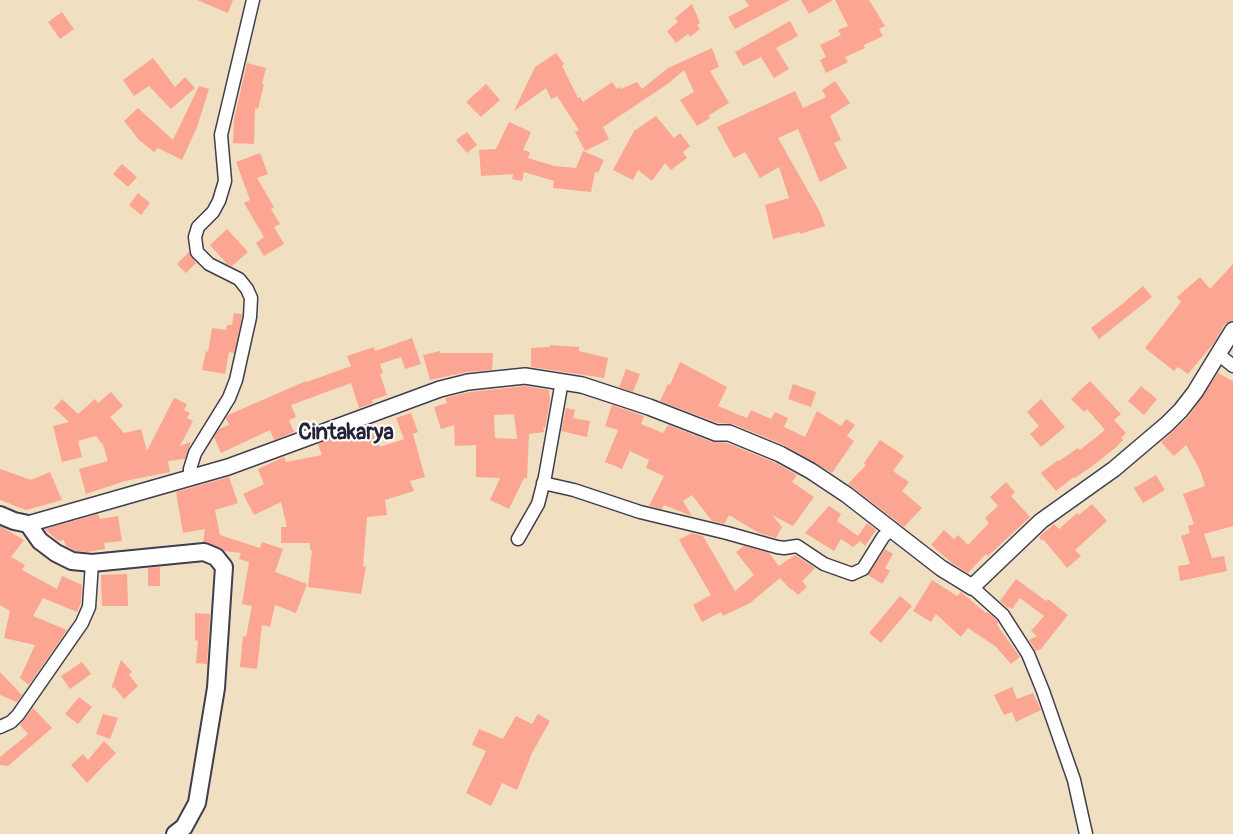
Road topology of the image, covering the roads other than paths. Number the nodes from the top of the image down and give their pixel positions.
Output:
1 (253, 0) edge
2 (1233, 330) edge
3 (1218, 354) junction
4 (1233, 366) edge
5 (562, 381) junction
6 (190, 477) junction
7 (543, 483) junction
8 (0, 515) edge
9 (28, 524) junction
10 (891, 529) junction
11 (518, 539) dead end
12 (92, 563) junction
13 (972, 587) junction
14 (0, 727) edge
15 (175, 834) edge
16 (1086, 834) edge

1 - 6 street
2 - 3 street
3 - 4 street
3 - 13 street
5 - 6 street
5 - 7 street
5 - 10 street
6 - 9 street
7 - 10 street
7 - 11 street
8 - 9 main road
9 - 12 main road
10 - 13 street
12 - 14 street
12 - 15 main road
13 - 16 street

